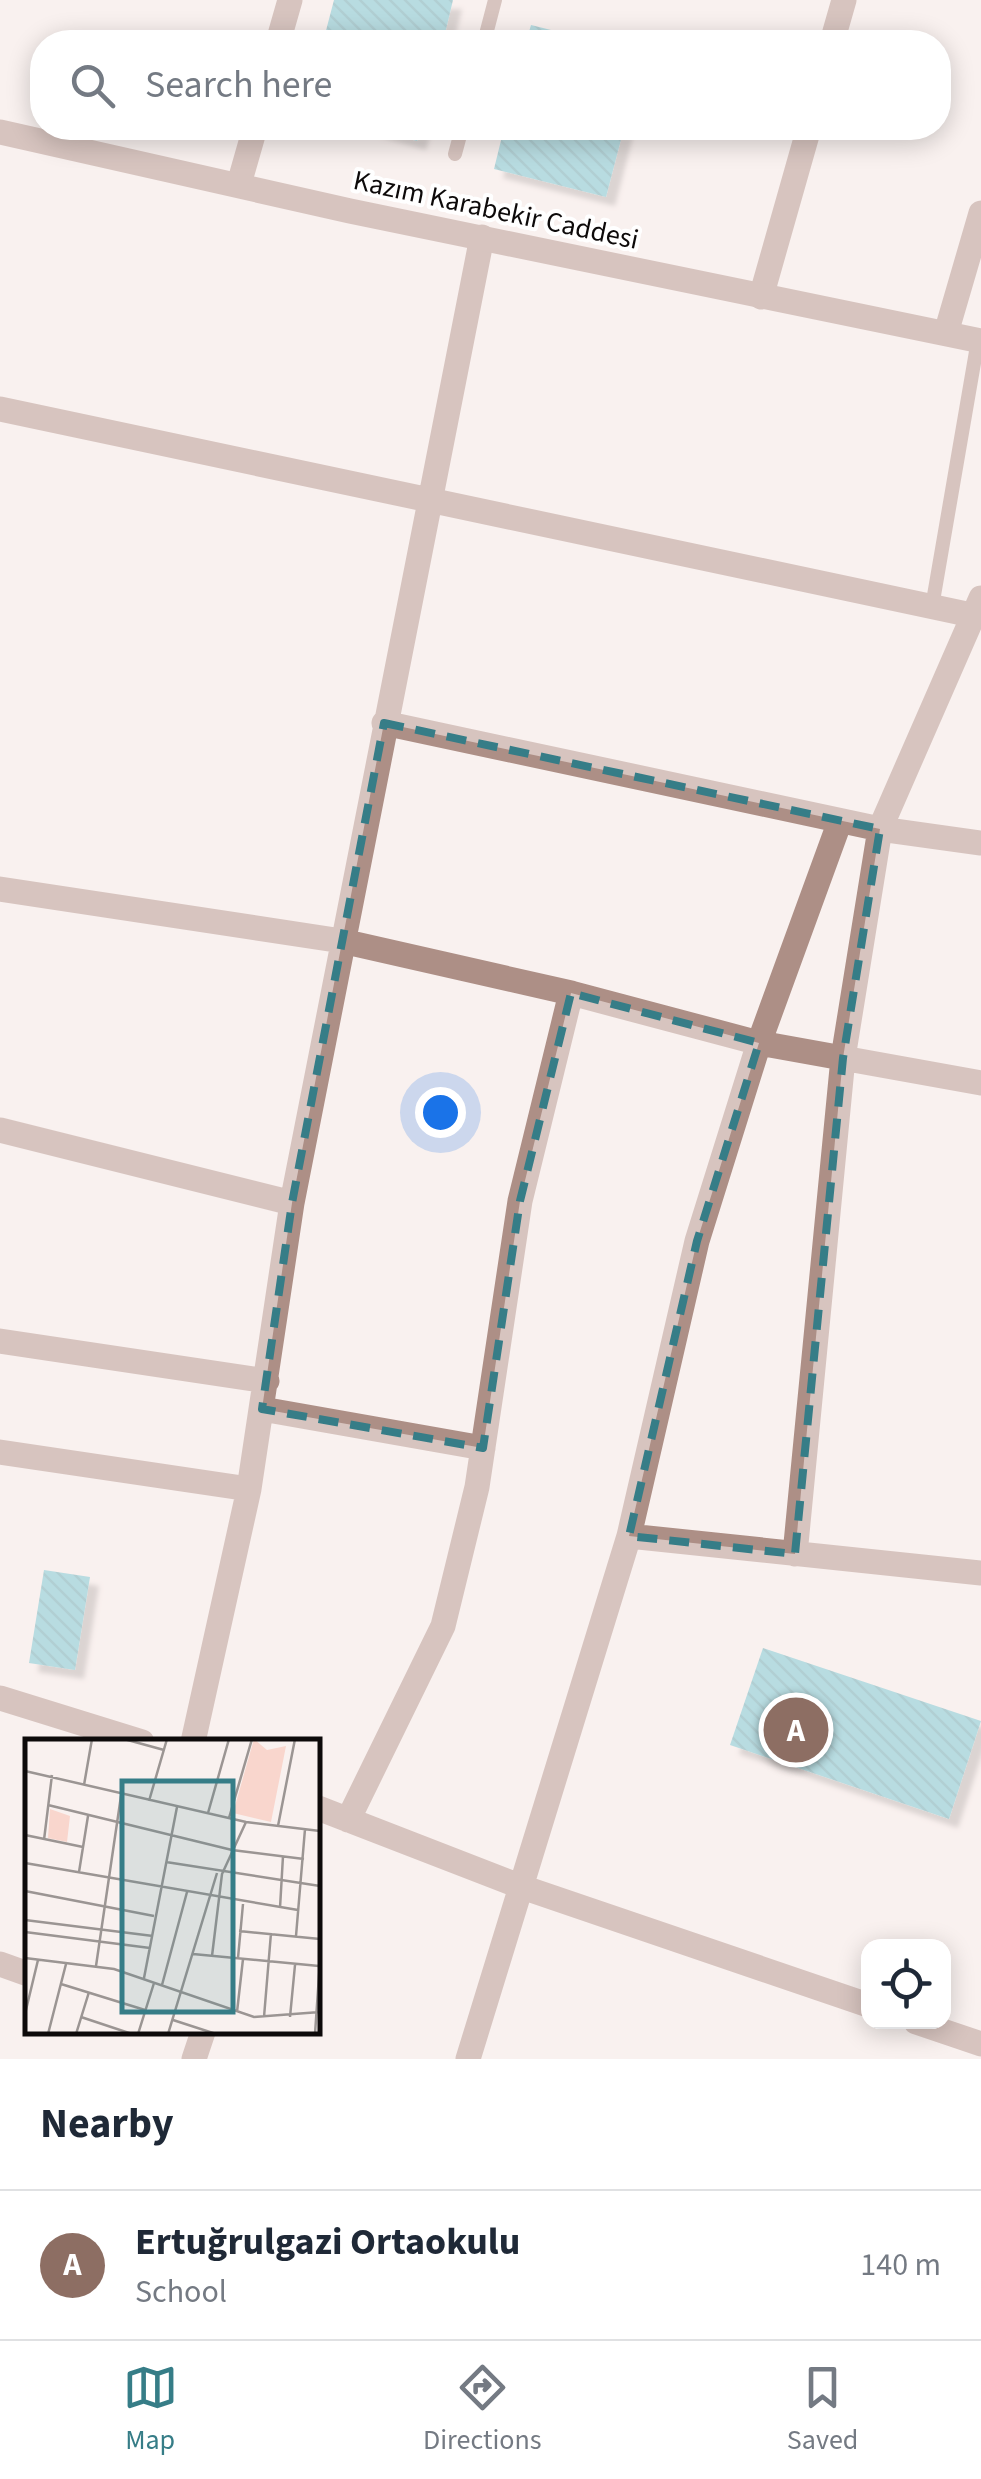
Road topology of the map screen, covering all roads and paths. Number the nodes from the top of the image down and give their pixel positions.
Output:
1 (290, 0) edge
2 (495, 0) edge
3 (844, 0) edge
4 (281, 30) edge
5 (487, 30) edge
6 (835, 30) edge
7 (0, 132) edge
8 (30, 139) edge
9 (37, 140) edge
10 (251, 140) edge
11 (459, 140) edge
12 (805, 140) edge
13 (456, 154) dead end
14 (239, 184) junction
15 (981, 213) edge
16 (482, 237) junction
17 (760, 297) junction
18 (946, 334) junction
19 (980, 341) edge
20 (0, 409) edge
21 (432, 499) junction
22 (932, 608) junction
23 (978, 611) edge
24 (384, 723) junction
25 (840, 821) junction
26 (880, 829) junction
27 (981, 843) edge
28 (0, 889) edge
29 (342, 941) junction
30 (571, 992) junction
31 (759, 1042) junction
32 (843, 1058) junction
33 (981, 1083) edge
34 (0, 1130) edge
35 (292, 1202) junction
36 (0, 1341) edge
37 (267, 1381) junction
38 (262, 1408) junction
39 (483, 1448) junction
40 (0, 1452) edge
41 (249, 1489) junction
42 (629, 1536) junction
43 (796, 1554) junction
44 (981, 1573) edge
45 (0, 1698) edge
46 (132, 1739) edge
47 (194, 1739) edge
48 (320, 1809) edge
49 (348, 1820) junction
50 (522, 1887) junction
51 (0, 1964) edge
52 (25, 1973) edge
53 (861, 2003) edge
54 (937, 2029) edge
55 (981, 2044) edge
56 (468, 2059) edge

1 - 4 street
2 - 5 lane
3 - 6 street
7 - 8 street, Kazım Karabekir Caddesi
9 - 14 street, Kazım Karabekir Caddesi
10 - 14 street
11 - 13 lane
12 - 17 street
14 - 16 street, Kazım Karabekir Caddesi
15 - 18 street
16 - 17 street, Kazım Karabekir Caddesi
16 - 21 street
17 - 18 street, Kazım Karabekir Caddesi
18 - 19 street, Kazım Karabekir Caddesi
19 - 22 lane
20 - 21 street
21 - 22 street
21 - 24 street
22 - 23 street
23 - 26 street
24 - 25 street
24 - 29 street
25 - 26 street
25 - 31 street
26 - 27 street
26 - 32 street
28 - 29 street
29 - 30 street
29 - 35 street
30 - 31 street
30 - 39 street
31 - 32 street
31 - 42 street
32 - 33 street
32 - 43 street
34 - 35 street
35 - 37 street
36 - 37 street
37 - 38 street
38 - 39 street
38 - 41 street
39 - 49 street
40 - 41 street
41 - 47 street
42 - 43 street
42 - 50 street
43 - 44 street
45 - 46 street
48 - 49 street
49 - 50 street
50 - 53 street
50 - 56 street
51 - 52 street
54 - 55 street

